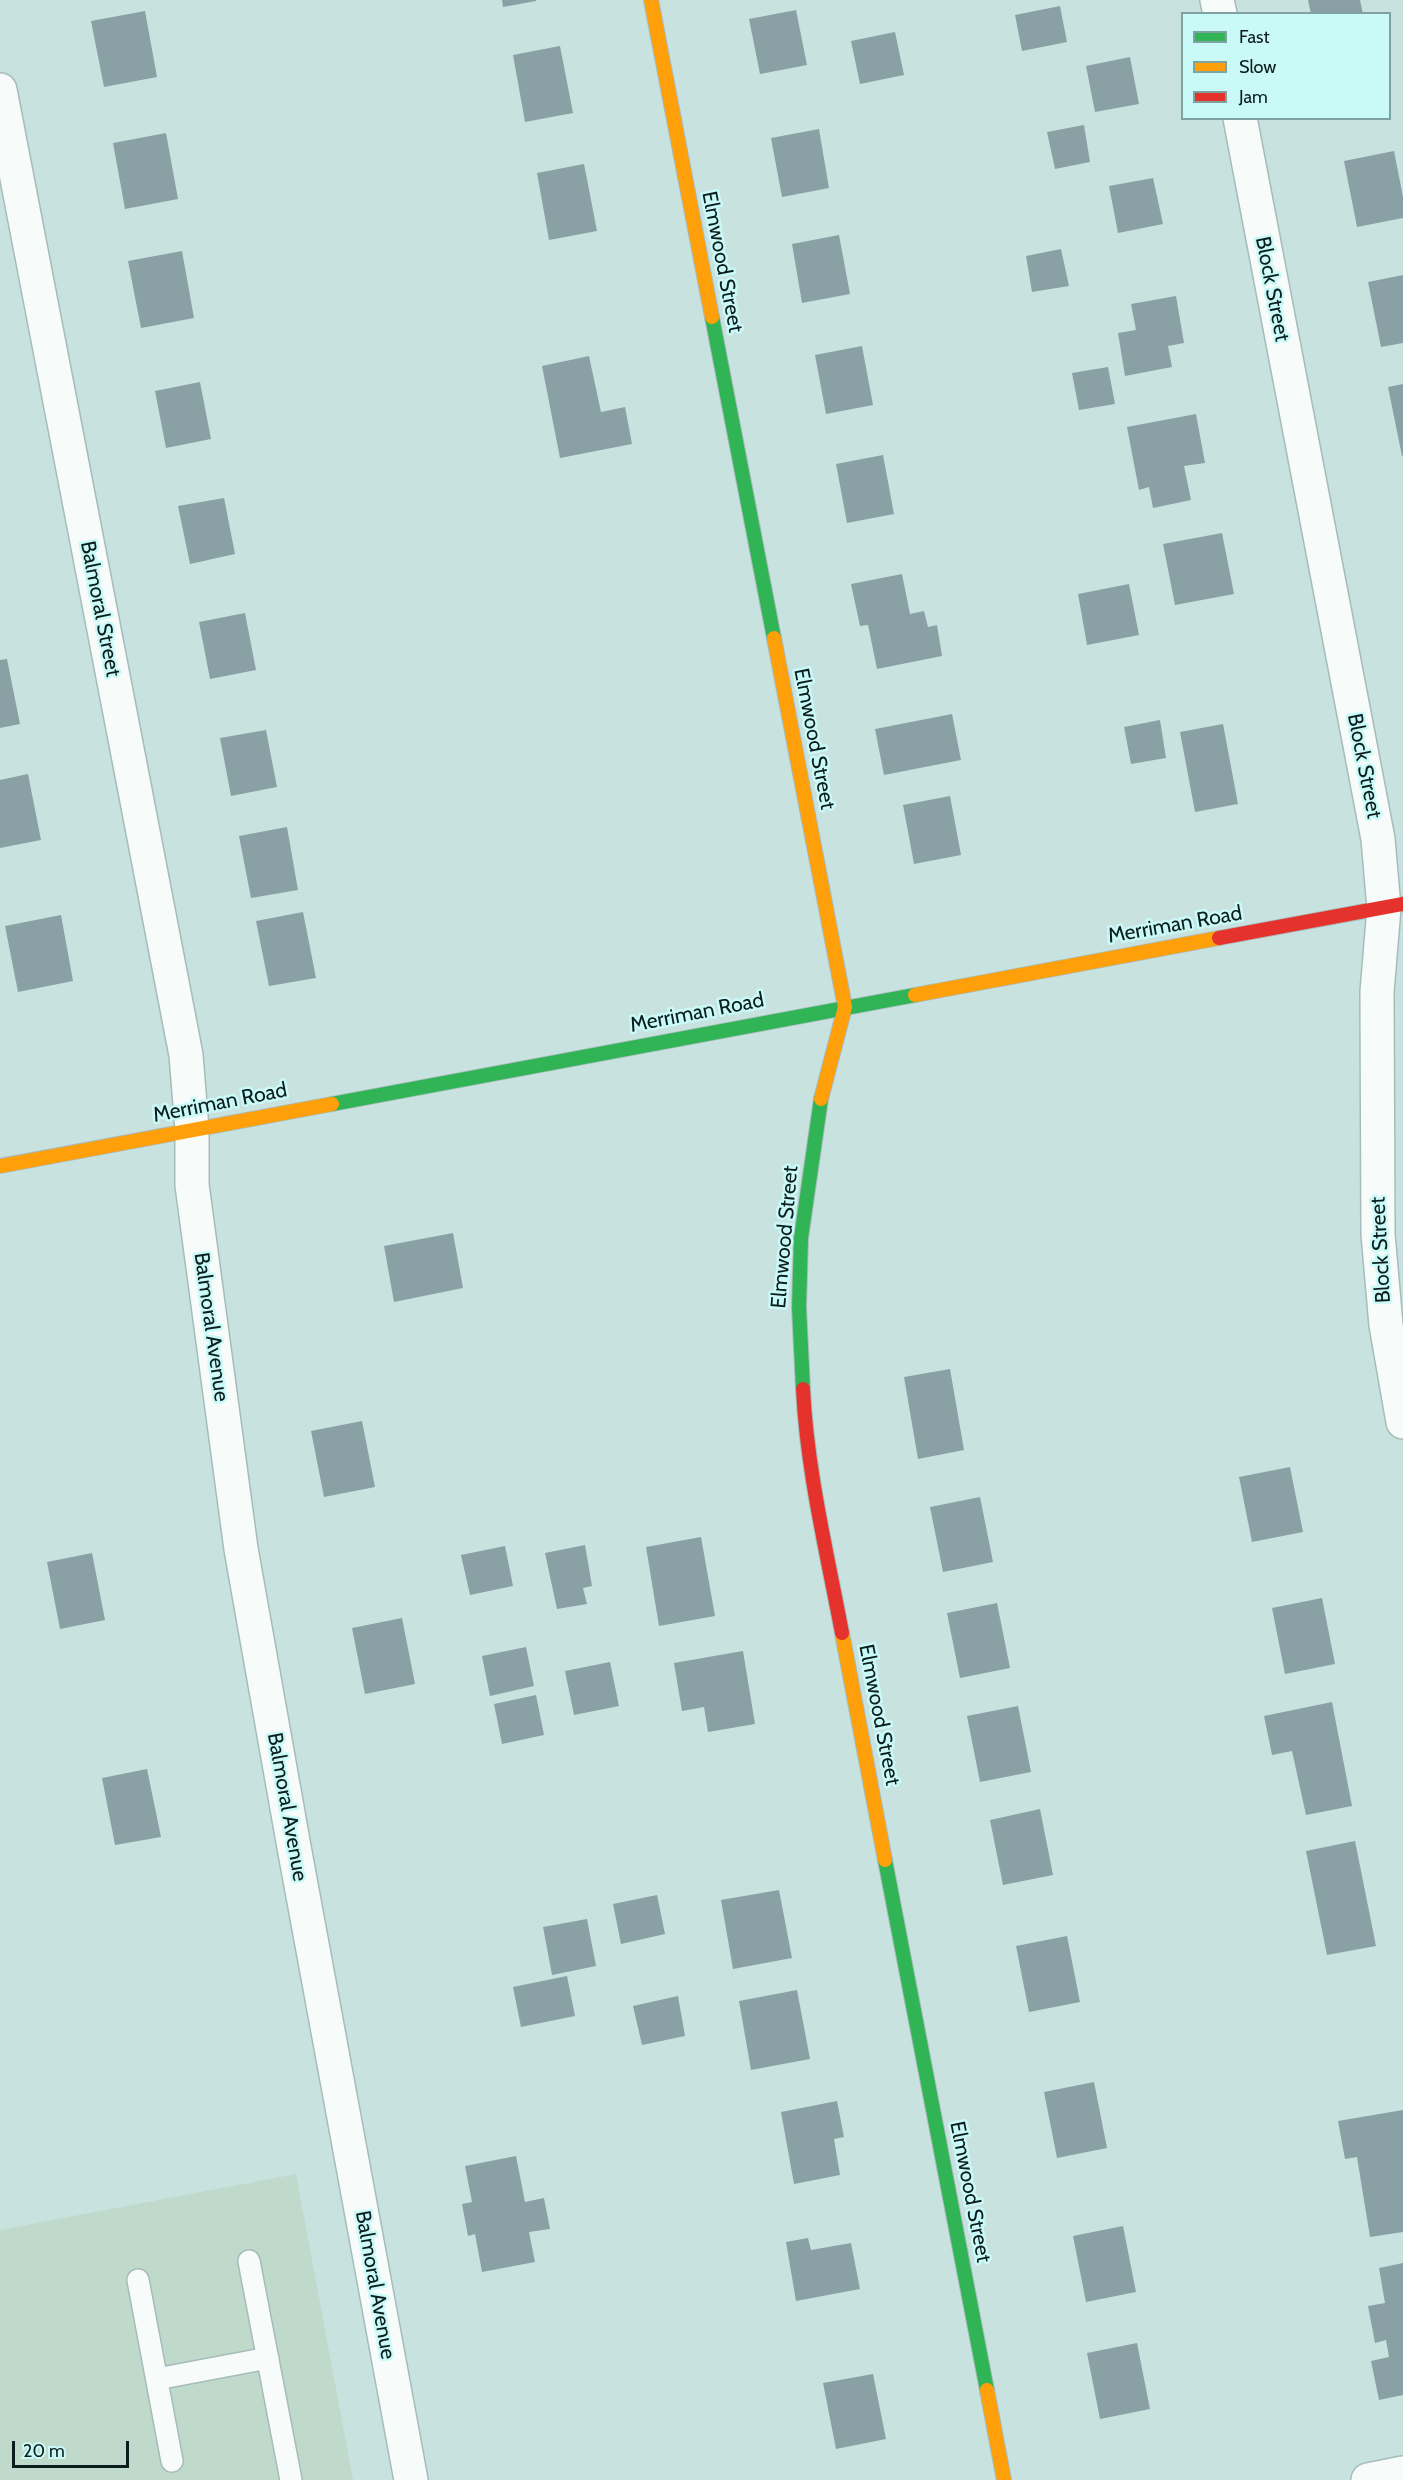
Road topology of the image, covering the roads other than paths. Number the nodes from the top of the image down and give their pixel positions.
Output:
1 (651, 0) edge
2 (0, 90) edge
3 (1240, 120) edge
4 (1393, 906) edge
5 (845, 1007) junction
6 (192, 1129) junction
7 (0, 1166) edge
8 (1403, 1422) edge
9 (249, 2261) dead end
10 (138, 2280) dead end
11 (268, 2358) junction
12 (157, 2379) junction
13 (172, 2461) dead end
14 (1403, 2473) edge
15 (291, 2480) edge
16 (411, 2480) edge
17 (1004, 2480) edge
18 (1368, 2480) edge

1 - 5 street, Elmwood Street
2 - 6 street, Balmoral Street
3 - 4 street, Block Street
4 - 5 street, Merriman Road
4 - 8 street, Block Street
5 - 6 street, Merriman Road
5 - 17 street, Elmwood Street
6 - 7 street, Merriman Road
6 - 16 street, Balmoral Avenue
9 - 11 lane
10 - 12 lane
11 - 12 lane
11 - 15 lane
12 - 13 lane
14 - 18 street

